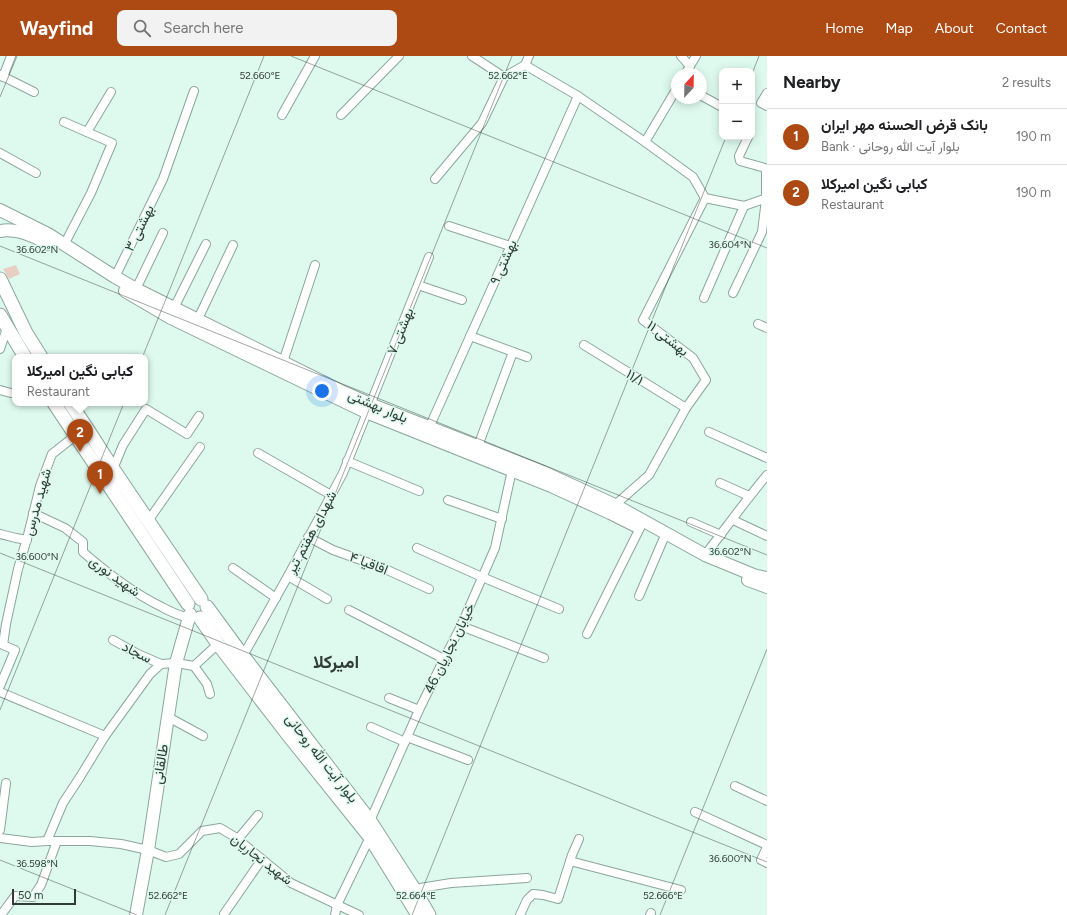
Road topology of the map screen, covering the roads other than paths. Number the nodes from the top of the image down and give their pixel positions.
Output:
1 (11, 56) edge
2 (315, 56) edge
3 (399, 56) edge
4 (472, 56) edge
5 (529, 56) edge
6 (681, 56) edge
7 (696, 56) edge
8 (524, 64) junction
9 (690, 66) joint
10 (1, 76) edge
11 (504, 77) junction
12 (194, 91) dead end
13 (34, 92) dead end
14 (111, 92) dead end
15 (767, 93) edge
16 (578, 96) junction
17 (671, 98) edge
18 (707, 99) edge
19 (719, 105) edge
20 (767, 106) edge
21 (282, 114) dead end
22 (341, 115) dead end
23 (64, 122) dead end
24 (87, 132) junction
25 (747, 140) edge
26 (645, 142) junction
27 (0, 153) edge
28 (36, 173) dead end
29 (435, 179) dead end
30 (706, 198) junction
31 (767, 198) edge
32 (744, 206) junction
33 (0, 210) edge
34 (449, 226) dead end
35 (0, 231) edge
36 (163, 233) dead end
37 (206, 244) dead end
38 (64, 245) junction
39 (232, 245) dead end
40 (510, 246) junction
41 (429, 257) dead end
42 (316, 265) dead end
43 (93, 267) junction
44 (115, 277) junction
45 (0, 278) edge
46 (418, 285) junction
47 (136, 289) junction
48 (733, 293) dead end
49 (704, 298) dead end
50 (462, 300) dead end
51 (174, 308) junction
52 (0, 316) edge
53 (198, 319) junction
54 (758, 324) dead end
55 (8, 328) junction
56 (767, 328) edge
57 (470, 336) junction
58 (584, 345) dead end
59 (0, 349) edge
60 (249, 350) junction
61 (513, 352) junction
62 (23, 354) edge
63 (39, 354) edge
64 (527, 357) dead end
65 (283, 362) junction
66 (0, 390) edge
67 (11, 393) dead end
68 (56, 406) edge
69 (76, 406) edge
70 (368, 408) junction
71 (686, 408) junction
72 (199, 416) dead end
73 (429, 428) junction
74 (709, 432) dead end
75 (76, 436) junction
76 (478, 446) junction
77 (200, 447) dead end
78 (258, 453) dead end
79 (767, 458) edge
80 (347, 461) junction
81 (514, 466) junction
82 (113, 469) junction
83 (767, 475) edge
84 (720, 483) dead end
85 (419, 491) dead end
86 (331, 495) junction
87 (749, 496) junction
88 (448, 500) dead end
89 (615, 505) junction
90 (33, 513) junction
91 (502, 519) junction
92 (732, 520) junction
93 (148, 521) junction
94 (690, 522) dead end
95 (640, 528) junction
96 (0, 534) edge
97 (721, 535) junction
98 (767, 536) edge
99 (308, 537) junction
100 (27, 540) junction
101 (663, 540) junction
102 (417, 548) dead end
103 (705, 555) junction
104 (232, 568) dead end
105 (288, 576) junction
106 (482, 577) junction
107 (767, 578) edge
108 (767, 587) edge
109 (430, 589) dead end
110 (639, 596) dead end
111 (276, 598) junction
112 (327, 599) dead end
113 (204, 603) junction
114 (559, 608) dead end
115 (349, 610) dead end
116 (191, 614) junction
117 (461, 626) junction
118 (587, 634) dead end
119 (113, 640) dead end
120 (218, 644) junction
121 (2, 645) edge
122 (243, 656) junction
123 (444, 658) junction
124 (544, 658) dead end
125 (176, 663) junction
126 (161, 664) junction
127 (194, 666) junction
128 (0, 686) edge
129 (0, 692) edge
130 (210, 694) dead end
131 (390, 698) dead end
132 (419, 710) junction
133 (168, 717) junction
134 (371, 727) dead end
135 (105, 736) junction
136 (203, 736) dead end
137 (406, 739) junction
138 (468, 760) dead end
139 (6, 783) dead end
140 (735, 786) dead end
141 (767, 802) edge
142 (695, 812) dead end
143 (258, 815) dead end
144 (370, 821) junction
145 (0, 830) edge
146 (370, 836) junction
147 (0, 838) edge
148 (238, 839) junction
149 (579, 839) dead end
150 (47, 841) junction
151 (56, 841) junction
152 (767, 846) edge
153 (148, 850) junction
154 (262, 859) junction
155 (570, 861) junction
156 (764, 861) edge
157 (527, 878) dead end
158 (414, 889) junction
159 (681, 890) dead end
160 (337, 905) junction
161 (224, 914) edge
162 (1, 915) edge
163 (136, 915) edge
164 (335, 915) edge
165 (359, 915) edge
166 (418, 915) edge
167 (429, 915) edge
168 (520, 915) edge

1 - 10 street
2 - 21 street
3 - 22 street
4 - 11 street
5 - 8 street
6 - 9 street
7 - 9 street
8 - 11 street
8 - 16 street
10 - 13 street
11 - 29 street
12 - 44 street, بهشتی ۳
14 - 24 street
15 - 20 street
16 - 26 street
16 - 40 street, بهشتی ۹
17 - 26 street
18 - 19 street
23 - 24 street
24 - 38 street
25 - 31 street
26 - 30 street
27 - 28 street
30 - 32 street
30 - 71 street, بهشتی ۱۱
31 - 32 street
31 - 48 street
32 - 49 street
33 - 38 main road, بلوار بهشتی
34 - 40 street
35 - 43 main road, بلوار بهشتی
36 - 47 street
37 - 51 street
38 - 43 main road, بلوار بهشتی
39 - 53 street
40 - 57 street, بهشتی ۹
41 - 46 street, بهشتی ۷
42 - 65 street
43 - 44 main road, بلوار بهشتی
43 - 60 main road, بلوار بهشتی
44 - 47 main road, بلوار بهشتی
45 - 63 main road
46 - 50 street
46 - 70 street, بهشتی ۷
47 - 51 main road, بلوار بهشتی
51 - 53 main road, بلوار بهشتی
52 - 55 main road
53 - 60 main road, بلوار بهشتی
54 - 56 street
55 - 59 street
55 - 62 main road
57 - 61 street
57 - 73 street, بهشتی ۹
58 - 71 street, ۱۱/۱
60 - 65 main road, بلوار بهشتی
60 - 70 main road, بلوار بهشتی
61 - 64 street
61 - 76 street
65 - 70 main road, بلوار بهشتی
66 - 67 street
68 - 75 main road, بلوار آیت الله روحانی
69 - 82 main road, بلوار آیت الله روحانی
70 - 73 main road, بلوار بهشتی
70 - 80 street, شهدای هفتم تیر
70 - 81 main road, بلوار بهشتی
71 - 89 street, بهشتی ۱۱
72 - 82 street
73 - 76 main road, بلوار بهشتی
74 - 79 street
75 - 90 street, شهید مدرس
75 - 116 main road, بلوار آیت الله روحانی
76 - 81 main road, بلوار بهشتی
77 - 93 street
78 - 86 street
80 - 85 street
80 - 86 street, شهدای هفتم تیر
81 - 89 main road, بلوار بهشتی
81 - 91 street, خیابان نجاریان 46
81 - 95 main road, بلوار بهشتی
82 - 93 main road, بلوار آیت الله روحانی
83 - 87 street
84 - 87 street
86 - 99 street, شهدای هفتم تیر
87 - 92 street
88 - 91 street
89 - 103 main road, بلوار بهشتی
90 - 100 street, شهید مدرس
90 - 116 street, شهید نوری
91 - 106 street, خیابان نجاریان 46
92 - 97 street
92 - 98 street
93 - 113 main road, بلوار آیت الله روحانی
94 - 97 street
95 - 101 main road, بلوار بهشتی
95 - 118 street
96 - 100 street
97 - 103 street
99 - 105 street, شهدای هفتم تیر
99 - 109 street, اقاقیا ۴
100 - 121 street, شهید مدرس
101 - 108 main road, بلوار بهشتی
101 - 110 street
102 - 106 street
103 - 107 main road, بلوار بهشتی
104 - 111 street
105 - 111 street, شهدای هفتم تیر
105 - 112 street
106 - 114 street
106 - 117 street, خیابان نجاریان 46
111 - 122 street, شهدای هفتم تیر
113 - 116 main road
113 - 116 main road
113 - 122 main road, بلوار آیت الله روحانی
115 - 123 street
116 - 120 main road, بلوار آیت الله روحانی
116 - 125 main road, طالقانی
117 - 123 street, خیابان نجاریان 46
117 - 124 street
119 - 126 street, سجاد
120 - 127 street
120 - 146 main road, بلوار آیت الله روحانی
121 - 128 street, شهید مدرس
122 - 144 main road, بلوار آیت الله روحانی
123 - 132 street, خیابان نجاریان 46
125 - 126 street
125 - 127 street
125 - 133 main road, طالقانی
126 - 135 street
127 - 130 street
129 - 135 street
131 - 132 street
132 - 137 street, خیابان نجاریان 46
133 - 136 street
133 - 153 main road, طالقانی
134 - 137 street
135 - 150 street
137 - 138 street
137 - 144 street, خیابان نجاریان 46
139 - 145 street
140 - 141 street
142 - 152 street
143 - 148 street
144 - 158 main road, بلوار آیت الله روحانی
146 - 160 street
146 - 166 main road, بلوار آیت الله روحانی
147 - 150 street, شهید نجاریان
148 - 153 street, شهید نجاریان
148 - 154 street, شهید نجاریان
149 - 155 street
150 - 151 street, شهید نجاریان
151 - 153 street, شهید نجاریان
151 - 162 street
152 - 156 street
153 - 163 main road, طالقانی
154 - 160 street, شهید نجاریان
154 - 161 street
155 - 159 street
155 - 168 street
157 - 158 street
158 - 167 main road, بلوار آیت الله روحانی
160 - 164 street
160 - 165 street, شهید نجاریان

